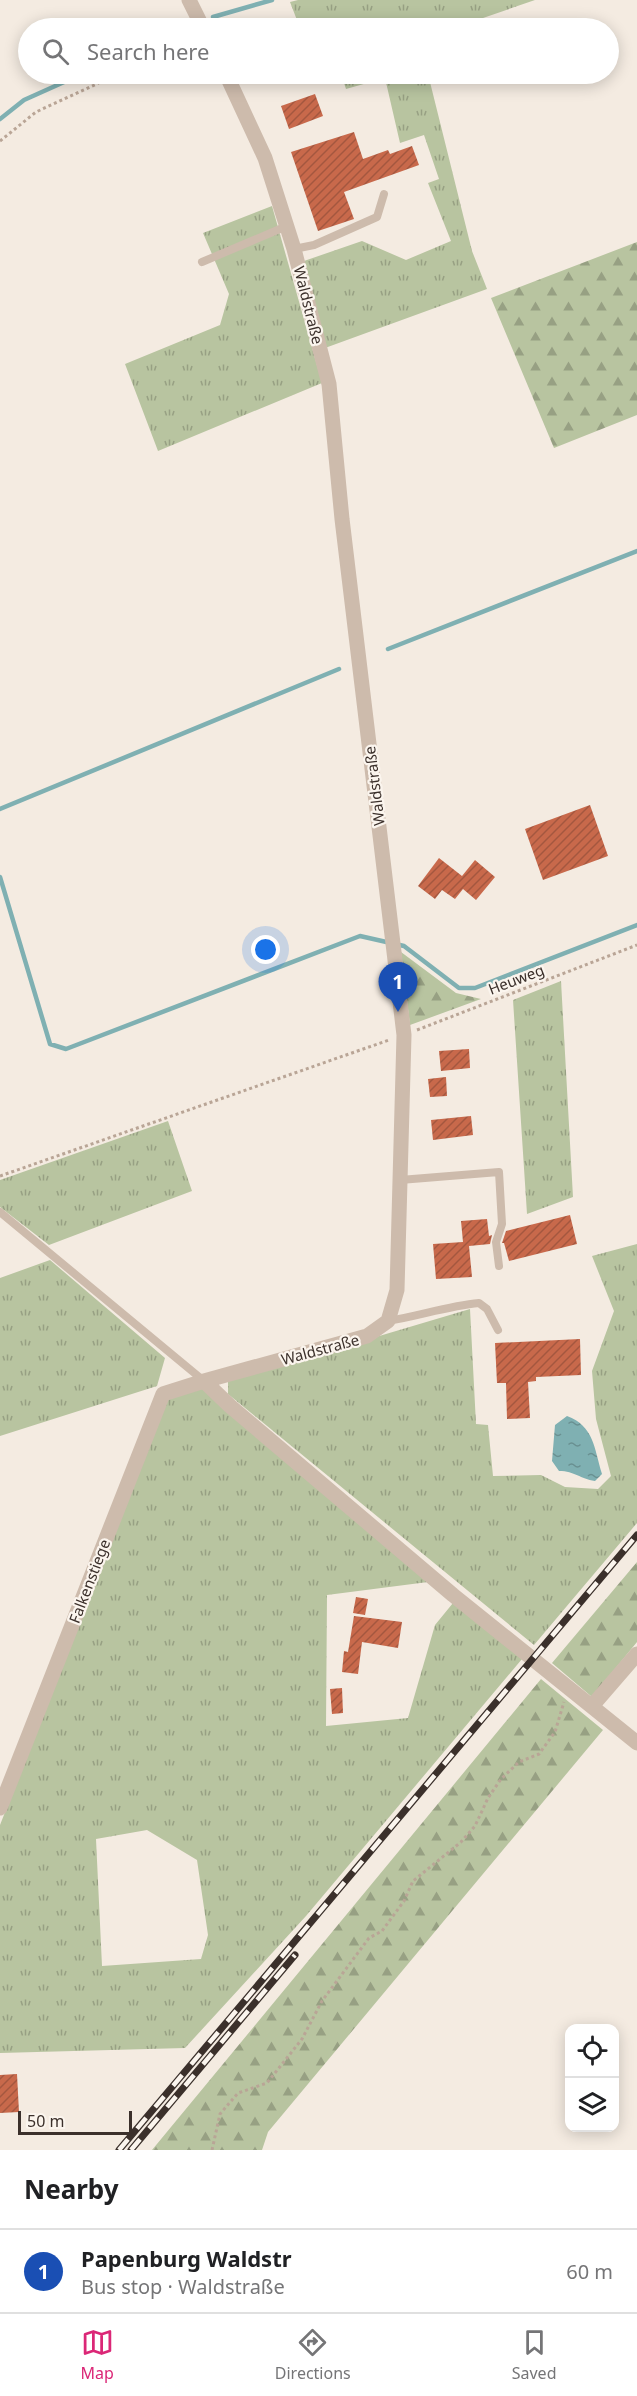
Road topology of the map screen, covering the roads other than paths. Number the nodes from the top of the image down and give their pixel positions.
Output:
1 (189, 0) edge
2 (198, 18) edge
3 (231, 84) edge
4 (384, 194) dead end
5 (287, 226) junction
6 (294, 249) junction
7 (202, 262) dead end
8 (400, 1180) junction
9 (0, 1212) edge
10 (499, 1266) dead end
11 (388, 1321) junction
12 (498, 1330) dead end
13 (204, 1380) junction
14 (637, 1654) edge
15 (592, 1706) junction
16 (637, 1743) edge
17 (0, 1808) edge

1 - 2 street
3 - 5 street, Waldstraße
4 - 6 lane
5 - 6 street, Waldstraße
5 - 7 lane
6 - 8 street, Waldstraße
8 - 10 lane
8 - 11 street, Waldstraße
9 - 13 lane
11 - 12 lane
11 - 13 street, Waldstraße
13 - 15 street
13 - 17 street, Falkenstiege
14 - 15 street
15 - 16 street

